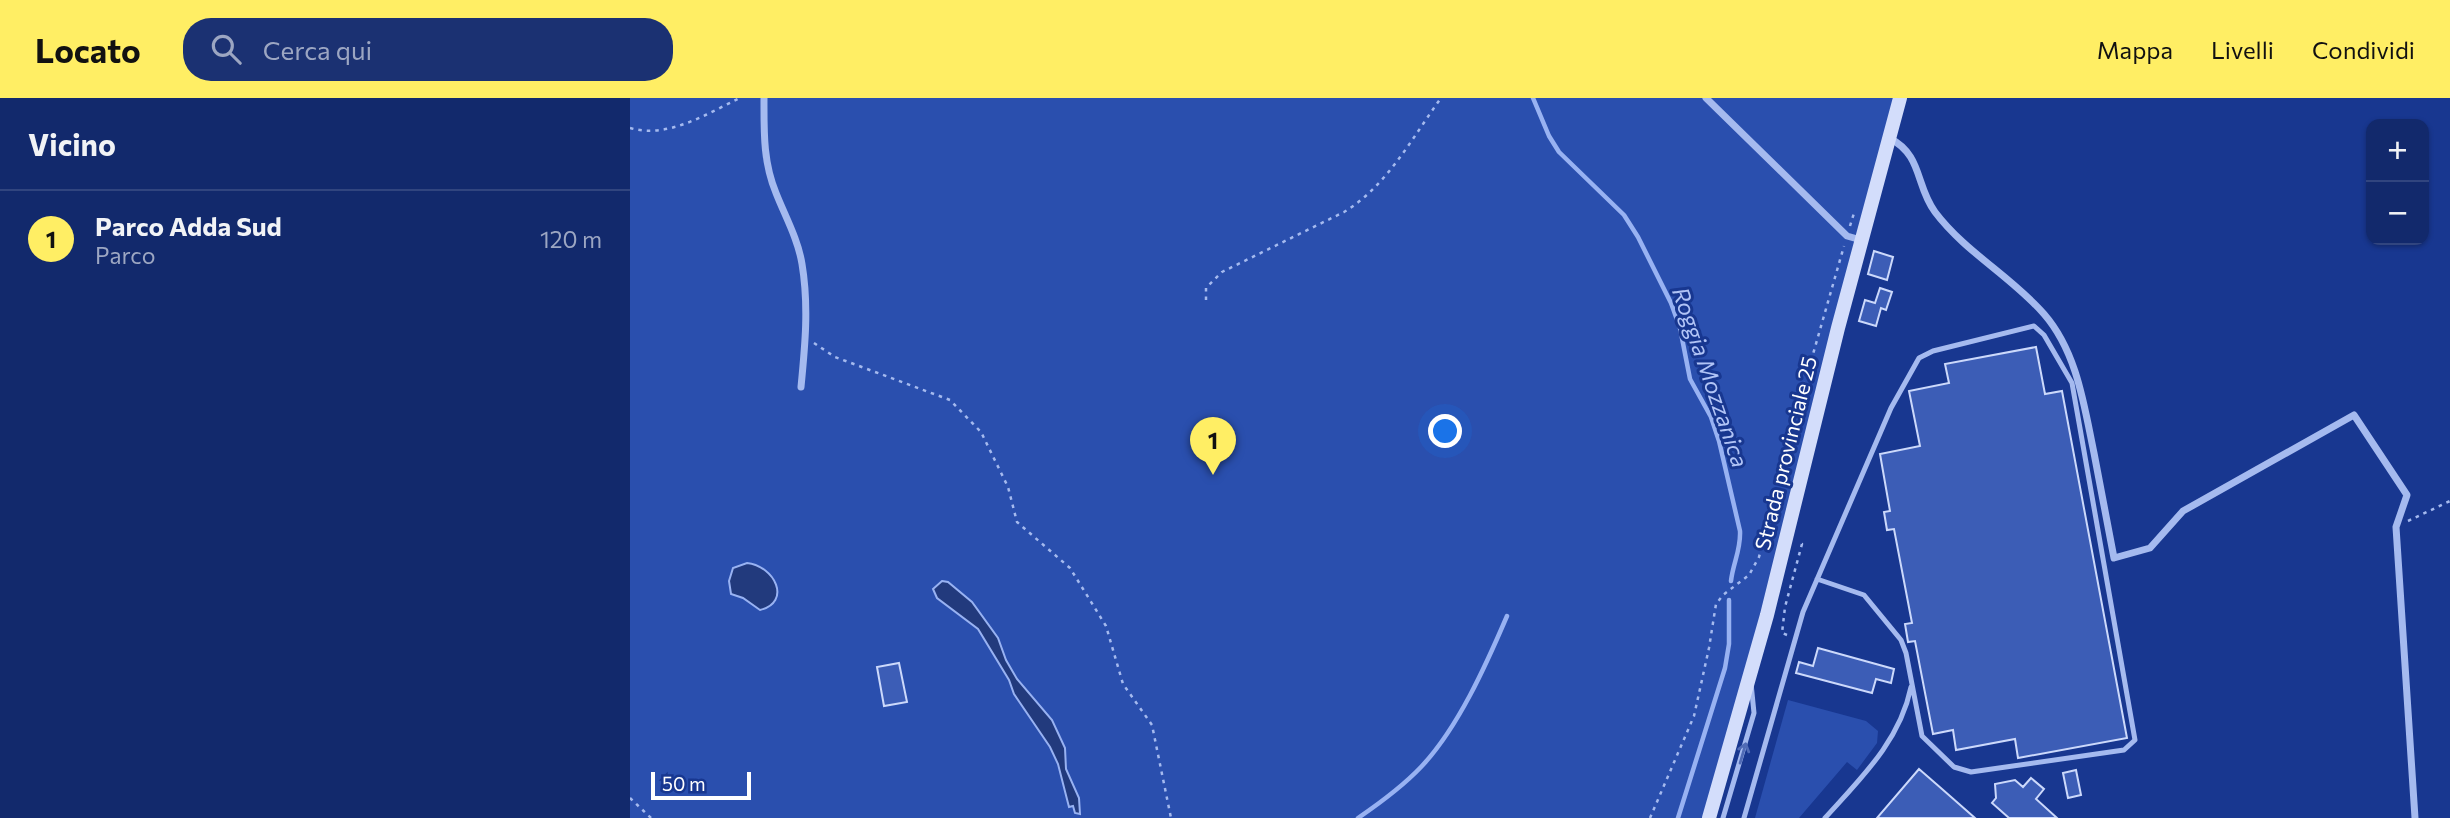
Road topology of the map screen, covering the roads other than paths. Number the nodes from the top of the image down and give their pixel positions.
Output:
1 (764, 98) edge
2 (1706, 98) edge
3 (1900, 98) edge
4 (1889, 138) junction
5 (1854, 238) junction
6 (801, 387) dead end
7 (1816, 579) junction
8 (1749, 675) junction
9 (1912, 684) junction
10 (1709, 818) edge
11 (1723, 818) edge
12 (1744, 818) edge
13 (1825, 818) edge
14 (2415, 818) edge

1 - 6 street
2 - 5 street
3 - 4 street, Strada provinciale 25
4 - 5 street, Strada provinciale 25
4 - 14 street
5 - 8 street, Strada provinciale 25
7 - 9 lane
7 - 9 lane
7 - 12 lane
8 - 10 street, Strada provinciale 25
11 -> 8 lane
9 - 13 lane

